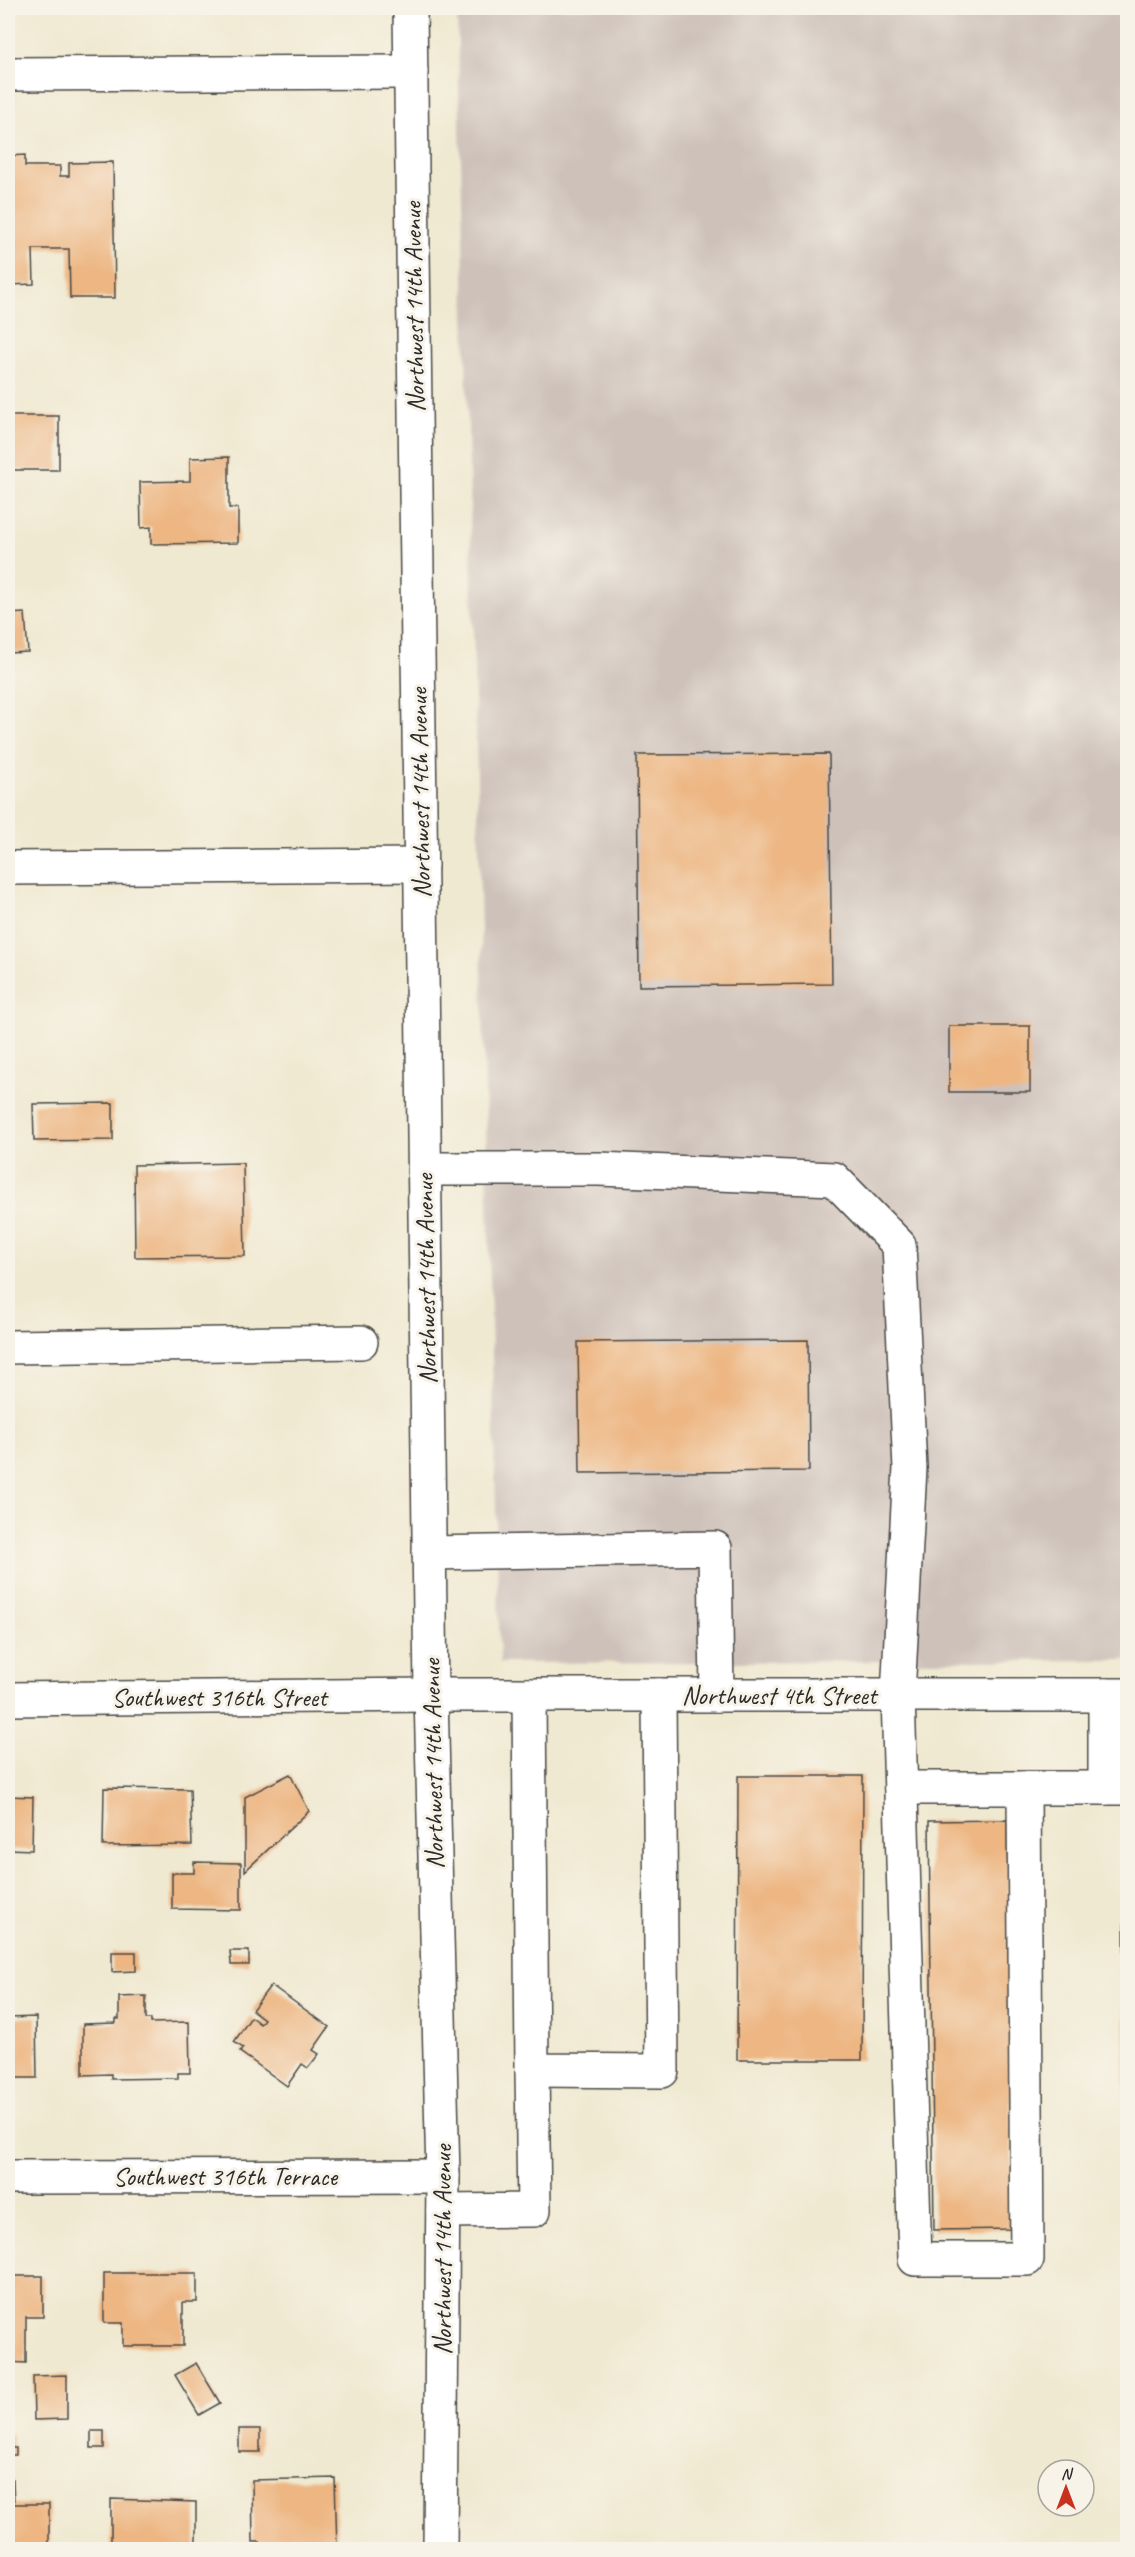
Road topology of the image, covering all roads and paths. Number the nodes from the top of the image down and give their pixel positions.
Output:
1 (410, 8) edge
2 (411, 72) junction
3 (8, 74) edge
4 (421, 865) junction
5 (8, 868) edge
6 (424, 1169) junction
7 (361, 1342) dead end
8 (8, 1347) edge
9 (429, 1553) junction
10 (430, 1695) junction
11 (529, 1695) junction
12 (659, 1695) junction
13 (717, 1695) junction
14 (898, 1695) junction
15 (1116, 1695) edge
16 (8, 1699) edge
17 (901, 1788) junction
18 (1024, 1788) junction
19 (1116, 1788) edge
20 (532, 2070) junction
21 (443, 2176) junction
22 (8, 2177) edge
23 (443, 2211) junction
24 (440, 2550) edge

1 - 2 street, Northwest 14th Avenue
2 - 3 street
2 - 4 street, Northwest 14th Avenue
4 - 5 street
4 - 6 street, Northwest 14th Avenue
6 - 9 street, Northwest 14th Avenue
6 - 14 street
7 - 8 street
9 - 10 street, Northwest 14th Avenue
9 - 13 street
10 - 11 street, Northwest 4th Street
10 - 16 street, Southwest 316th Street
10 - 21 street, Northwest 14th Avenue
11 - 12 street, Northwest 4th Street
11 - 20 street
12 - 13 street, Northwest 4th Street
12 - 20 street
13 - 14 street, Northwest 4th Street
14 - 15 street, Northwest 4th Street
14 - 17 street
15 - 19 street
17 - 18 street
17 - 18 street
18 - 19 street
20 - 23 street
21 - 22 street, Southwest 316th Terrace
21 - 23 street, Northwest 14th Avenue
23 - 24 street, Northwest 14th Avenue

